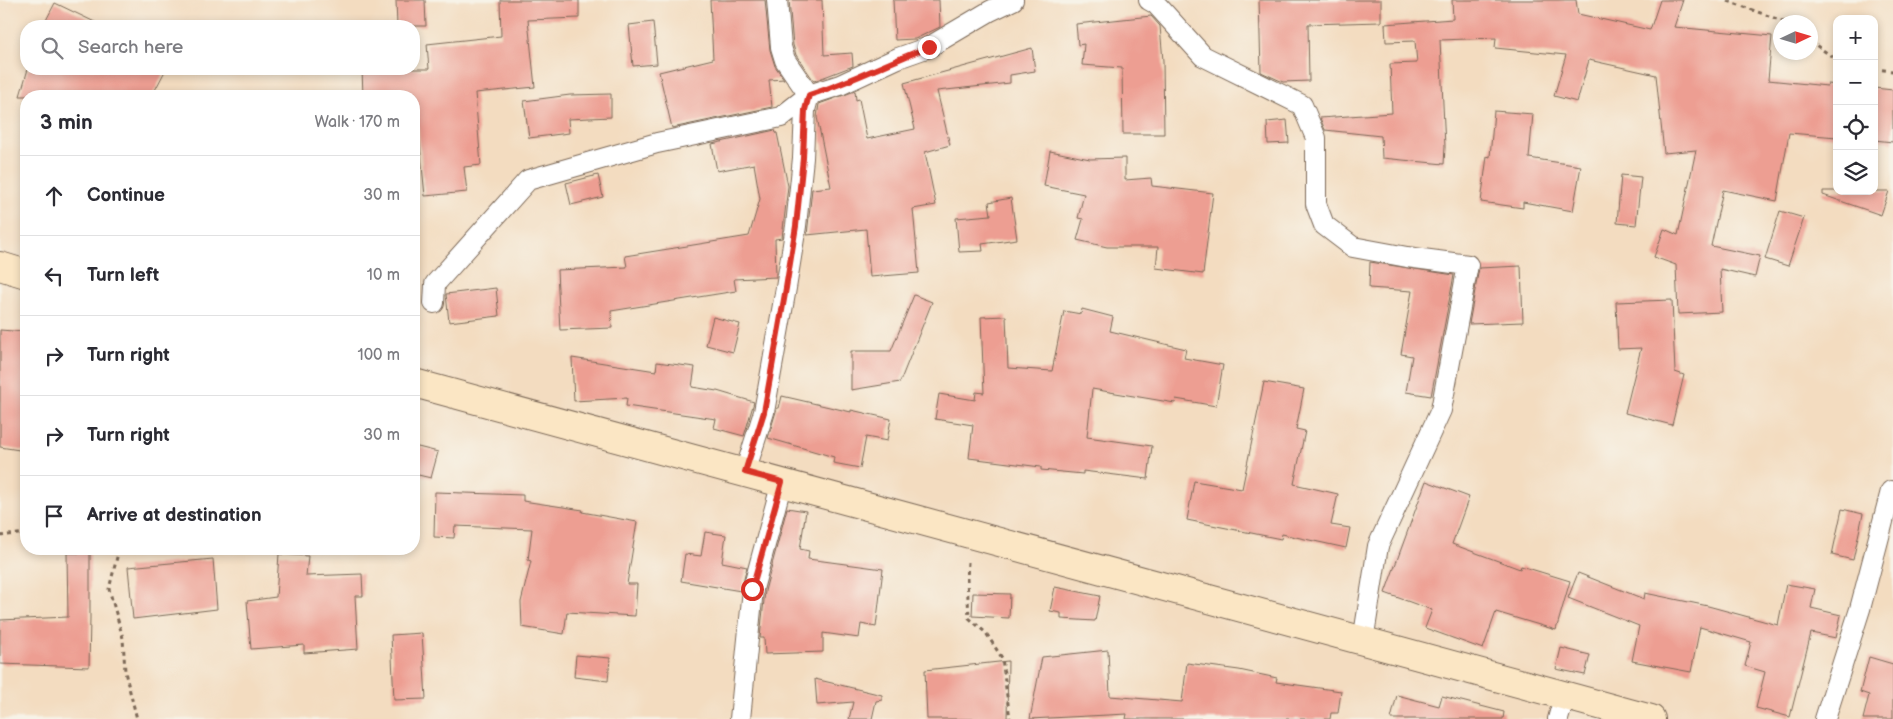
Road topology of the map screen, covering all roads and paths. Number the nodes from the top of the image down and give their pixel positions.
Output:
1 (777, 0) edge
2 (1013, 0) edge
3 (1148, 0) edge
4 (1728, 1) edge
5 (1773, 18) edge
6 (1818, 47) edge
7 (1833, 57) edge
8 (1878, 69) edge
9 (1893, 71) edge
10 (809, 95) junction
11 (0, 266) edge
12 (20, 272) edge
13 (434, 303) dead end
14 (420, 385) edge
15 (745, 472) junction
16 (782, 482) junction
17 (1891, 491) dead end
18 (20, 534) edge
19 (971, 534) junction
20 (0, 536) edge
21 (118, 555) edge
22 (1363, 641) junction
23 (1562, 707) edge
24 (137, 719) edge
25 (740, 719) edge
26 (1010, 719) edge
27 (1651, 719) edge
28 (1825, 719) edge

1 - 10 street
2 - 10 street
3 - 22 street
4 - 5 path
6 - 7 path
8 - 9 path
10 - 13 street
10 - 15 street
11 - 12 street
14 - 15 street
15 - 16 street
16 - 19 street
16 - 25 street
17 - 28 street
18 - 20 path
19 - 22 street
19 - 26 path
21 - 24 path
22 - 23 street
23 - 27 street

